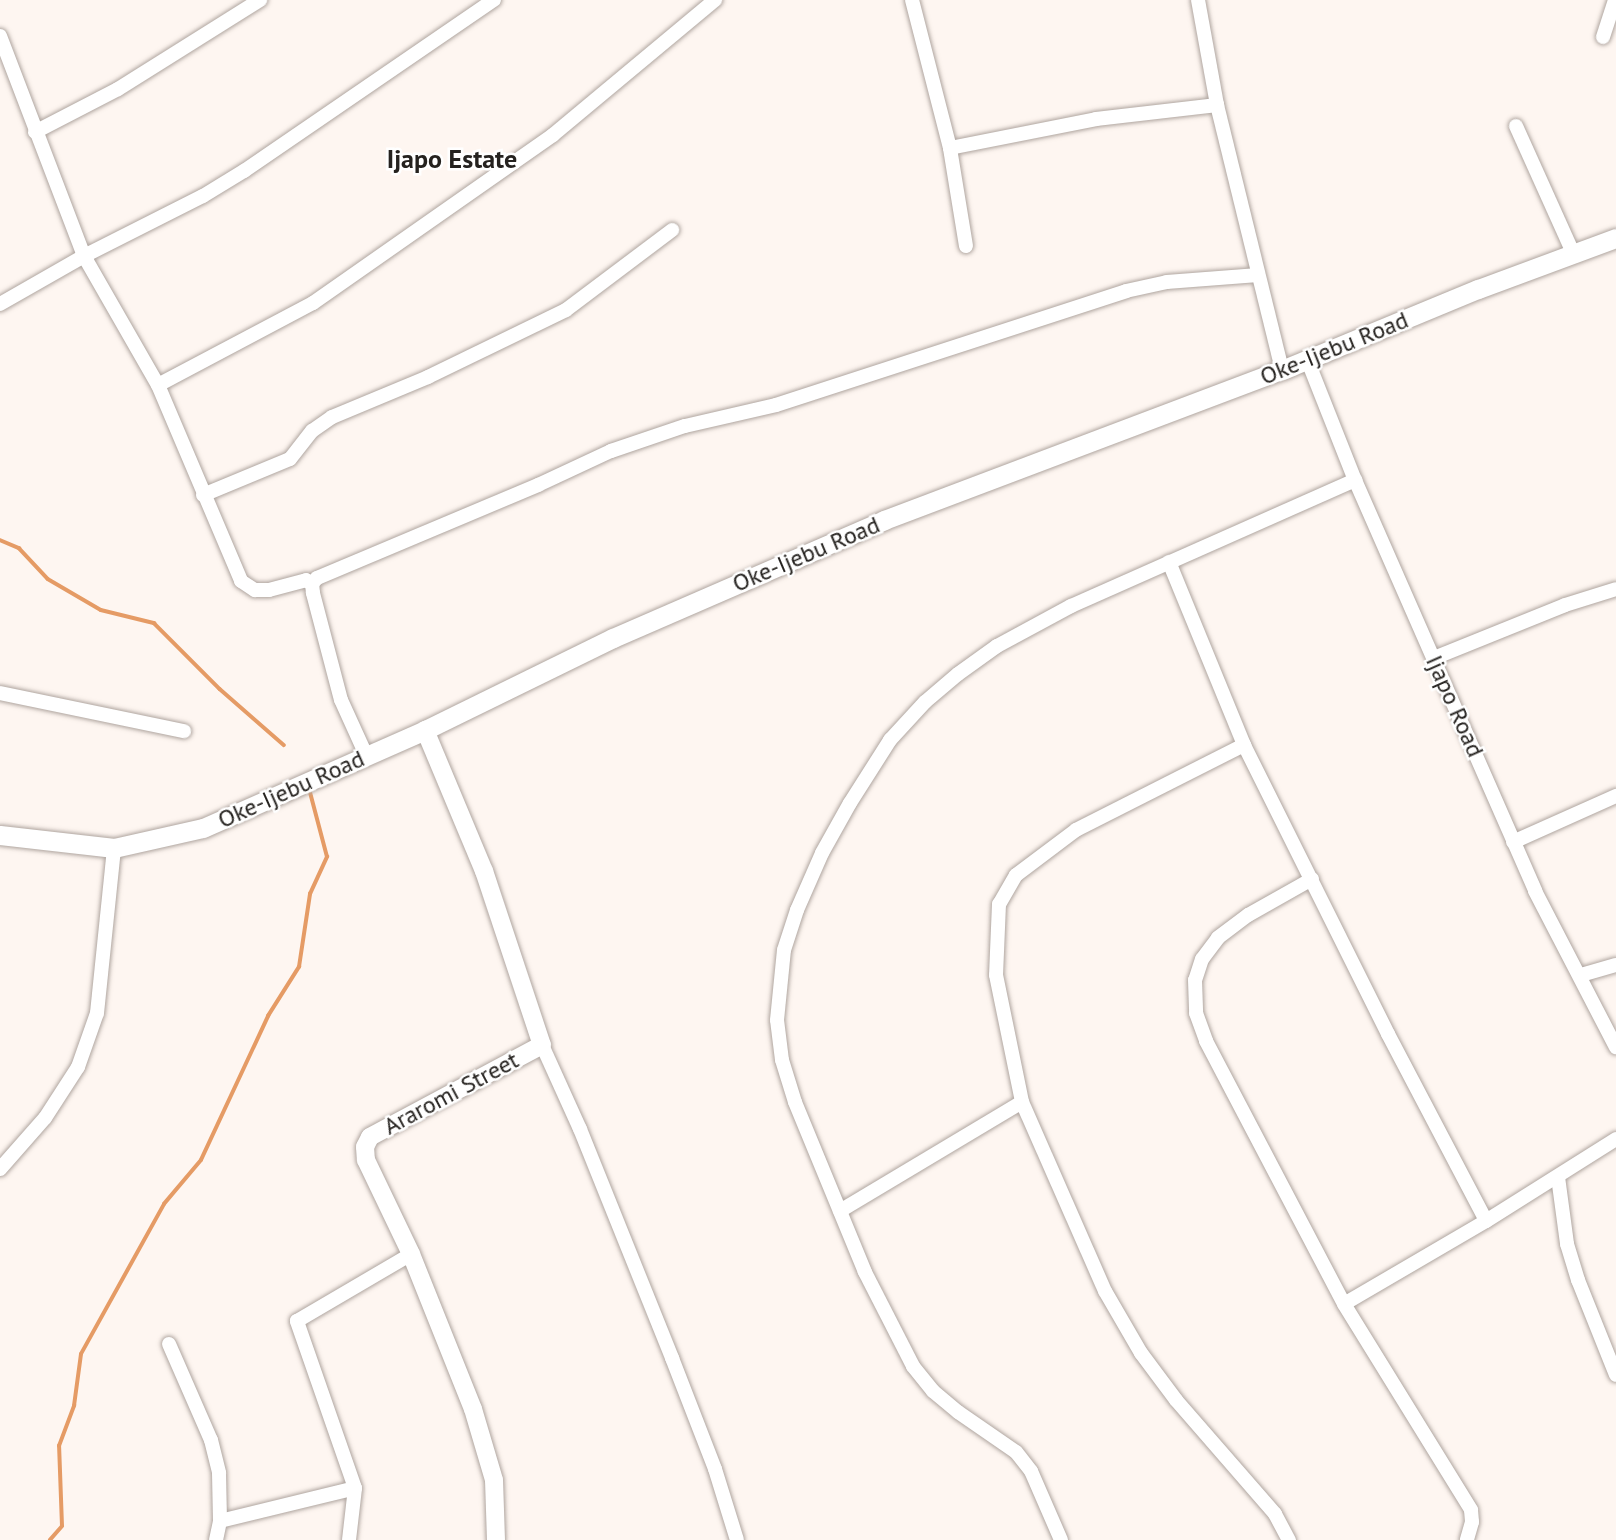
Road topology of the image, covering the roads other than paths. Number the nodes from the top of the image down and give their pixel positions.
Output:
1 (260, 0) edge
2 (494, 0) edge
3 (715, 0) edge
4 (912, 0) edge
5 (1198, 0) edge
6 (1615, 0) edge
7 (0, 36) edge
8 (1603, 37) dead end
9 (1217, 105) junction
10 (1516, 126) dead end
11 (35, 132) junction
12 (950, 149) junction
13 (672, 230) dead end
14 (1616, 239) edge
15 (966, 246) dead end
16 (1573, 253) junction
17 (84, 256) junction
18 (1258, 275) junction
19 (0, 304) edge
20 (1307, 359) junction
21 (1282, 370) junction
22 (158, 385) junction
23 (1355, 480) junction
24 (203, 495) junction
25 (1169, 562) junction
26 (312, 584) junction
27 (1616, 589) edge
28 (1434, 658) junction
29 (0, 693) edge
30 (425, 730) junction
31 (184, 731) dead end
32 (1244, 745) junction
33 (366, 755) junction
34 (1616, 796) edge
35 (0, 835) edge
36 (1513, 842) junction
37 (114, 848) junction
38 (1312, 879) junction
39 (1616, 965) edge
40 (1581, 975) junction
41 (542, 1045) junction
42 (1616, 1047) edge
43 (1022, 1102) junction
44 (1616, 1139) edge
45 (0, 1169) edge
46 (1558, 1177) junction
47 (840, 1211) junction
48 (1486, 1221) junction
49 (411, 1254) junction
50 (1344, 1304) junction
51 (169, 1344) dead end
52 (1616, 1376) edge
53 (355, 1488) junction
54 (220, 1521) junction
55 (216, 1540) edge
56 (349, 1540) edge
57 (496, 1540) edge
58 (737, 1540) edge
59 (1061, 1540) edge
60 (1289, 1540) edge
61 (1467, 1540) edge

1 - 11 street
2 - 17 street
3 - 22 street
4 - 12 street
5 - 9 street
6 - 8 street
7 - 11 street
9 - 12 street
9 - 18 street
10 - 16 street
11 - 17 street
12 - 15 street
13 - 24 street
14 - 16 main road, Oke-Ijebu Road
16 - 20 main road, Oke-Ijebu Road
17 - 19 street
17 - 22 street
18 - 21 street
18 - 26 street
20 - 21 main road, Oke-Ijebu Road
20 - 23 street, Ijapo Road
21 - 30 main road, Oke-Ijebu Road
22 - 24 street
23 - 25 street
23 - 28 street, Ijapo Road
24 - 26 street
25 - 32 street
25 - 47 street
26 - 33 street
27 - 28 street
28 - 36 street, Ijapo Road
29 - 31 street
30 - 33 main road, Oke-Ijebu Road
30 - 41 street, Araromi Street
32 - 38 street
32 - 43 street
33 - 37 main road, Oke-Ijebu Road
34 - 36 street
35 - 37 main road, Oke-Ijebu Road
36 - 40 street, Ijapo Road
37 - 45 street
38 - 48 street
38 - 50 street
39 - 40 street
40 - 42 street, Ijapo Road
41 - 49 street, Araromi Street
41 - 58 street
43 - 47 street
43 - 60 street
44 - 46 street
46 - 48 street
46 - 52 street
47 - 59 street
48 - 50 street
49 - 53 street
49 - 57 street, Araromi Street
50 - 61 street
51 - 54 street
53 - 54 street
53 - 56 street
54 - 55 street

